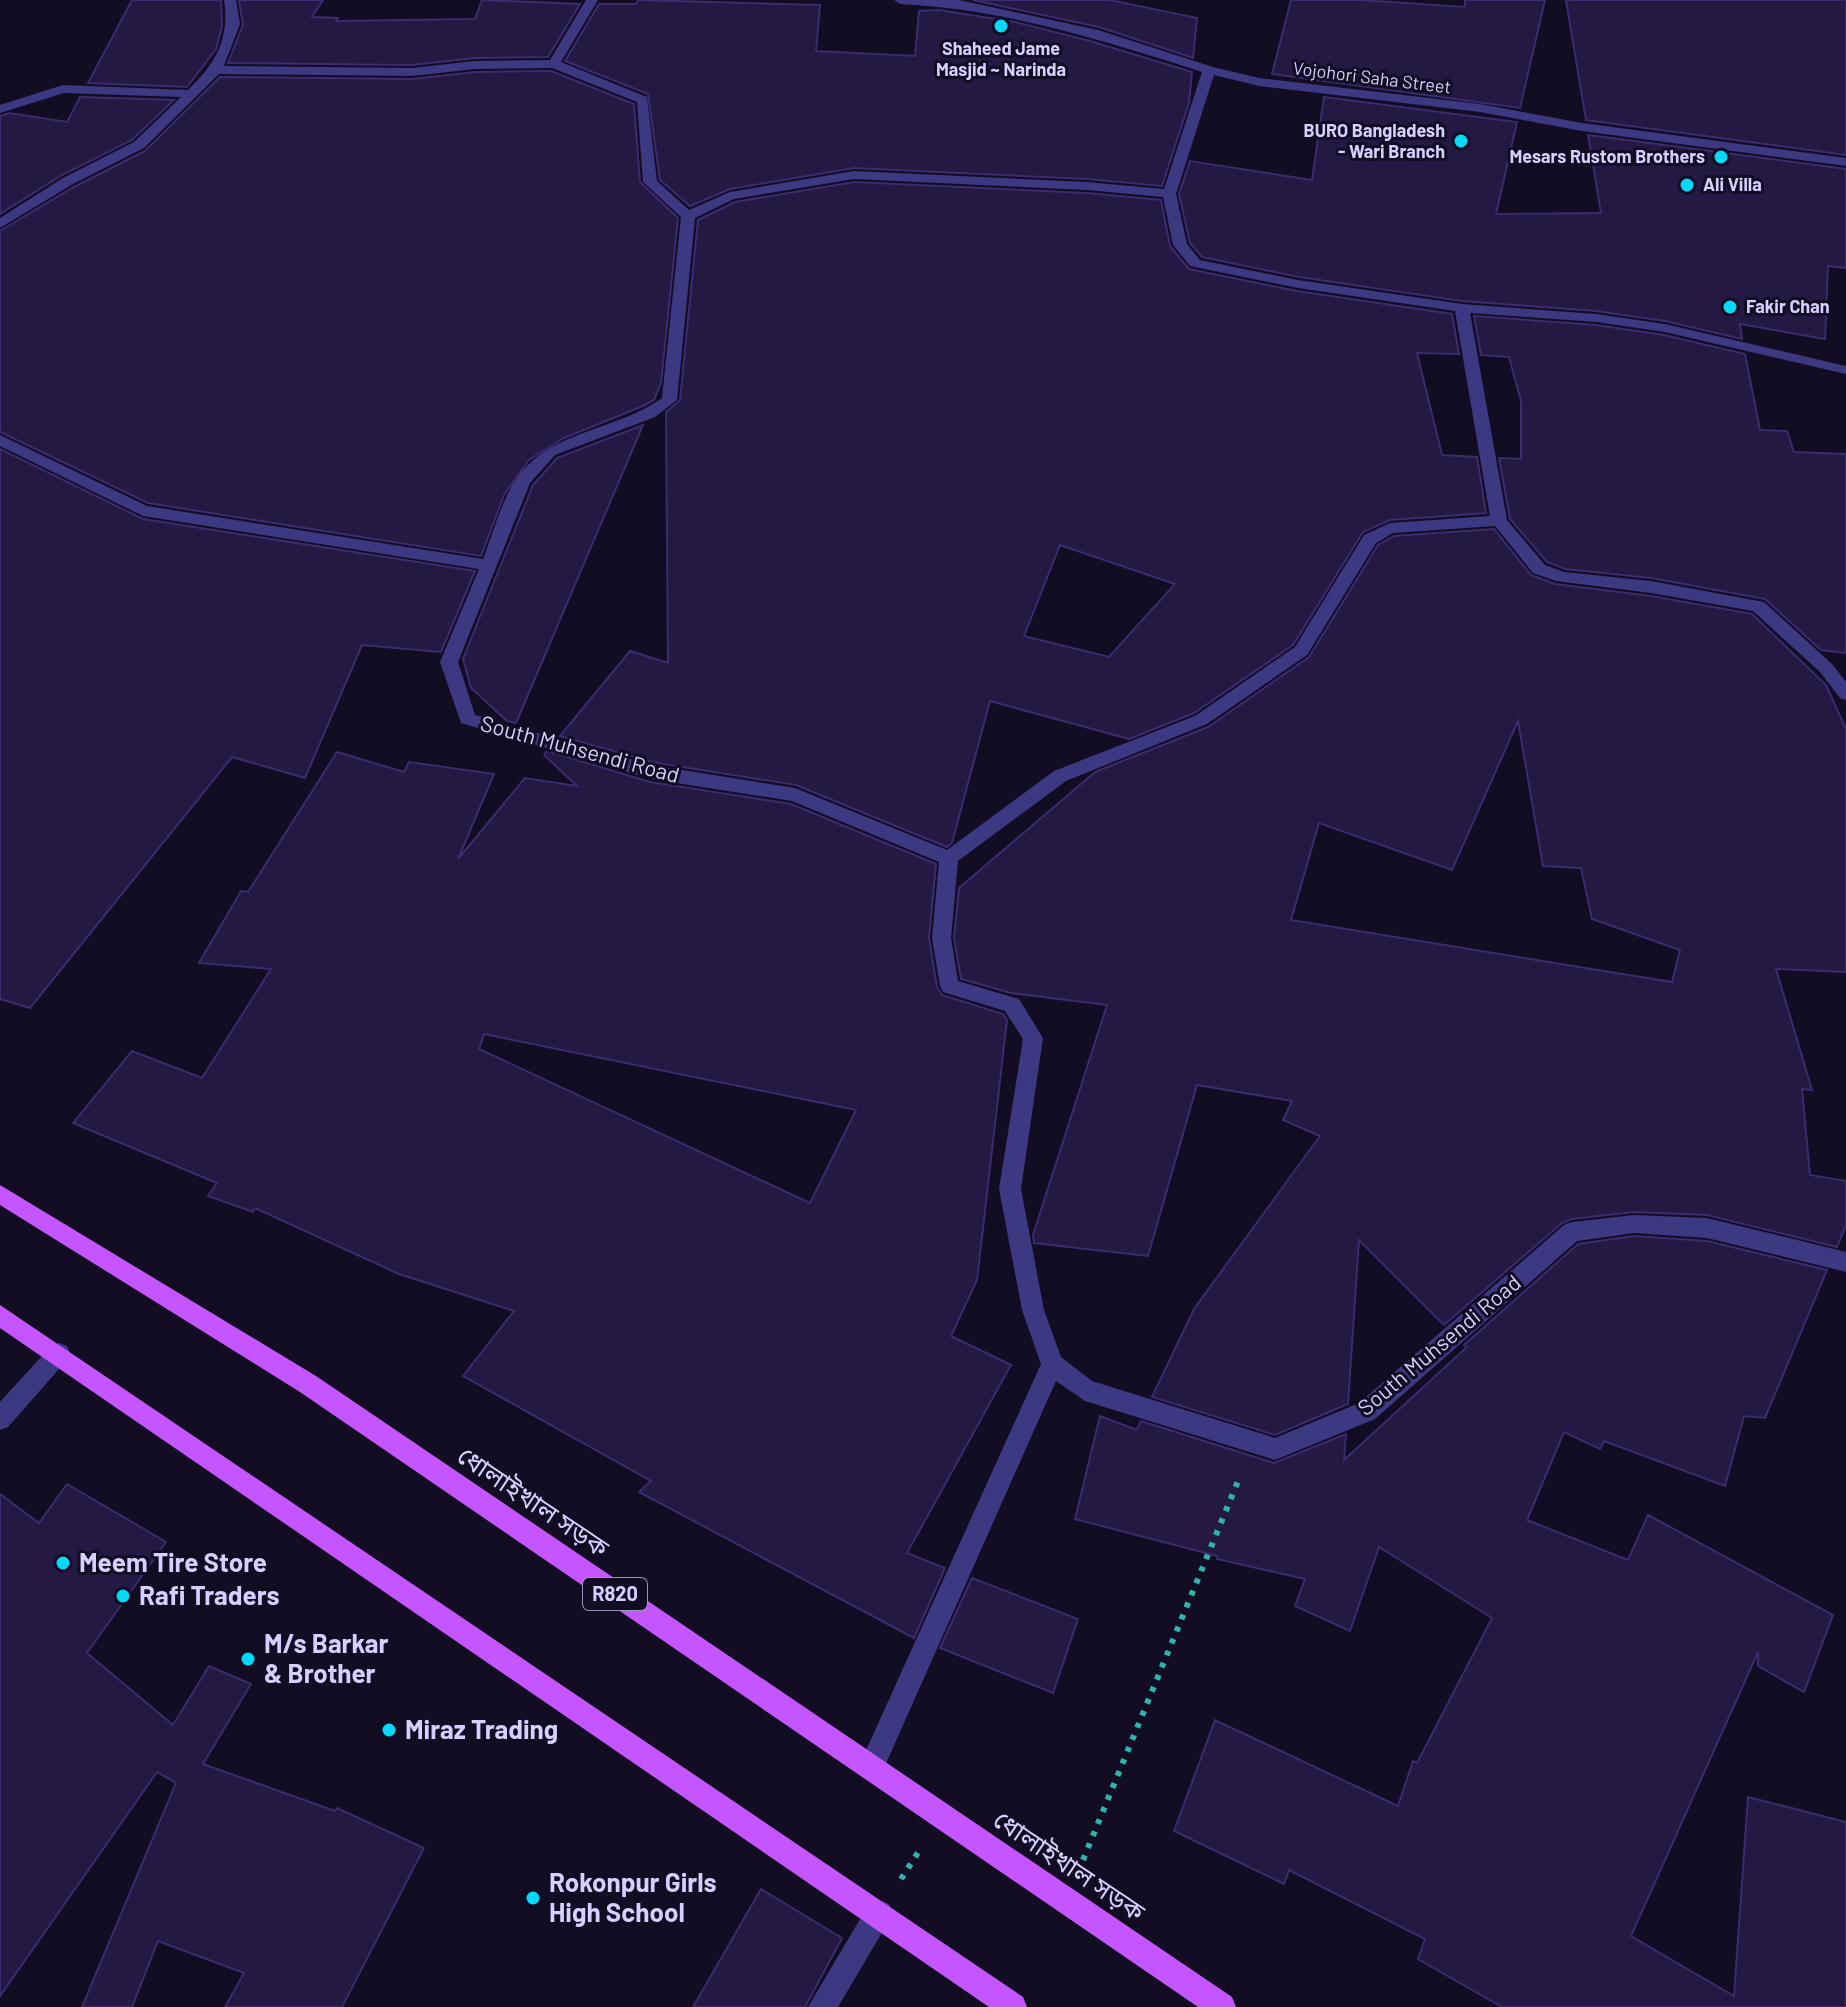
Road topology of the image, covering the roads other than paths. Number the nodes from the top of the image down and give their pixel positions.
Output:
1 (230, 0) edge
2 (592, 0) edge
3 (900, 0) edge
4 (554, 64) junction
5 (216, 70) junction
6 (1209, 70) junction
7 (189, 94) junction
8 (0, 109) edge
9 (1846, 162) edge
10 (1169, 194) junction
11 (688, 216) junction
12 (0, 224) edge
13 (1462, 308) junction
14 (1846, 370) edge
15 (0, 440) edge
16 (1499, 521) junction
17 (488, 565) junction
18 (1846, 694) edge
19 (949, 858) junction
20 (0, 1194) edge
21 (1846, 1262) edge
22 (0, 1315) edge
23 (59, 1353) junction
24 (1052, 1364) junction
25 (0, 1419) edge
26 (871, 1768) junction
27 (879, 1914) junction
28 (822, 2007) edge
29 (1013, 2007) edge
30 (1222, 2007) edge

1 - 5 street
2 - 4 street
3 - 6 street, Vojohori Saha Street
4 - 5 street
4 - 11 street
5 - 7 street
6 - 9 street, Vojohori Saha Street
6 - 10 street
7 - 8 street
7 - 12 street
10 - 11 street
10 - 13 street
11 - 17 street
13 - 14 street
13 - 16 street
15 - 17 street
16 - 18 street
16 - 19 street
17 - 19 street, South Muhsendi Road
19 - 24 street
20 - 26 main road, ধোলাইখাল সড়ক / R820
21 - 24 street, South Muhsendi Road
22 - 23 main road
23 - 25 street
23 - 27 main road
24 - 26 street
26 - 30 main road, ধোলাইখাল সড়ক / R820
27 - 28 street
27 - 29 main road

